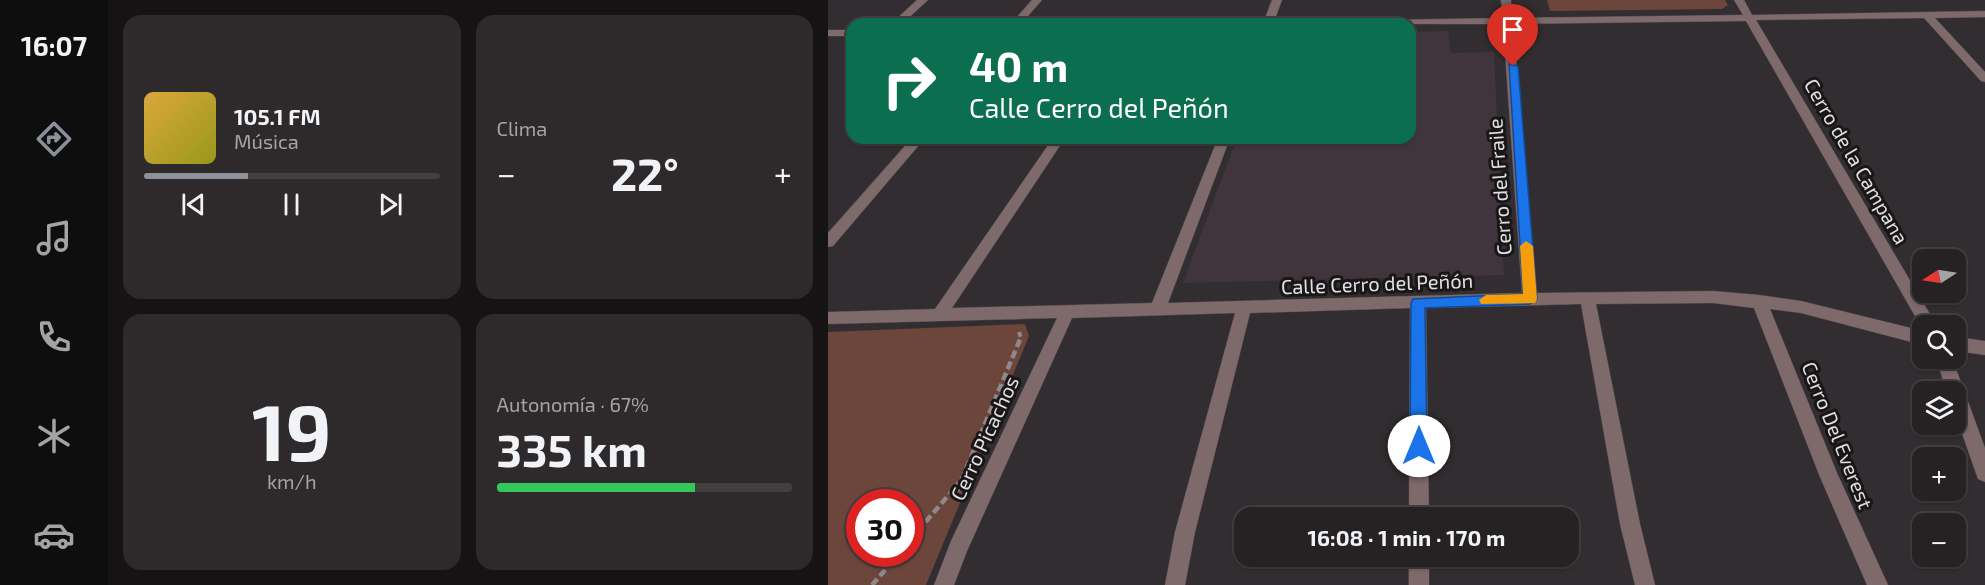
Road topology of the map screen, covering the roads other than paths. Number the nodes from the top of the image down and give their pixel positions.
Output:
1 (923, 0) edge
2 (1037, 0) edge
3 (1276, 0) edge
4 (1506, 0) edge
5 (1739, 0) edge
6 (1985, 14) edge
7 (1927, 15) junction
8 (1748, 17) junction
9 (903, 18) edge
10 (1021, 18) edge
11 (1270, 18) edge
12 (1509, 20) junction
13 (1416, 22) edge
14 (828, 33) edge
15 (846, 33) edge
16 (1985, 79) edge
17 (914, 144) edge
18 (1055, 144) edge
19 (1222, 144) edge
20 (828, 242) edge
21 (1587, 298) junction
22 (1530, 299) junction
23 (1759, 301) junction
24 (1418, 303) junction
25 (1158, 308) junction
26 (1244, 308) junction
27 (1066, 312) junction
28 (939, 315) junction
29 (1923, 315) edge
30 (828, 318) edge
31 (1912, 335) edge
32 (1966, 345) edge
33 (1985, 348) edge
34 (1948, 369) edge
35 (1985, 473) edge
36 (1419, 507) edge
37 (1419, 567) edge
38 (944, 585) edge
39 (1175, 585) edge
40 (1419, 585) edge
41 (1646, 585) edge
42 (1878, 585) edge

1 - 9 street
2 - 10 street
3 - 11 street
4 - 12 street, Cerro del Fraile
5 - 8 street, Cerro de la Campana
6 - 7 street
7 - 8 street
7 - 16 street
8 - 12 street
8 - 29 street, Cerro de la Campana
12 - 13 street
12 - 22 street, Cerro del Fraile
14 - 15 street
17 - 20 street
18 - 28 street
19 - 25 street
21 - 22 street, Calle Cerro del Peñón
21 - 23 street, Calle Cerro del Peñón
21 - 41 street
22 - 24 street, Calle Cerro del Peñón
23 - 31 street, Calle Cerro del Peñón
23 - 42 street, Cerro Del Everest
24 - 26 street, Calle Cerro del Peñón
24 - 36 street
25 - 26 street, Calle Cerro del Peñón
25 - 27 street, Calle Cerro del Peñón
26 - 39 street
27 - 28 street, Calle Cerro del Peñón
27 - 38 street, Cerro Picachos
28 - 30 street, Calle Cerro del Peñón
32 - 33 street
34 - 35 street
37 - 40 street

